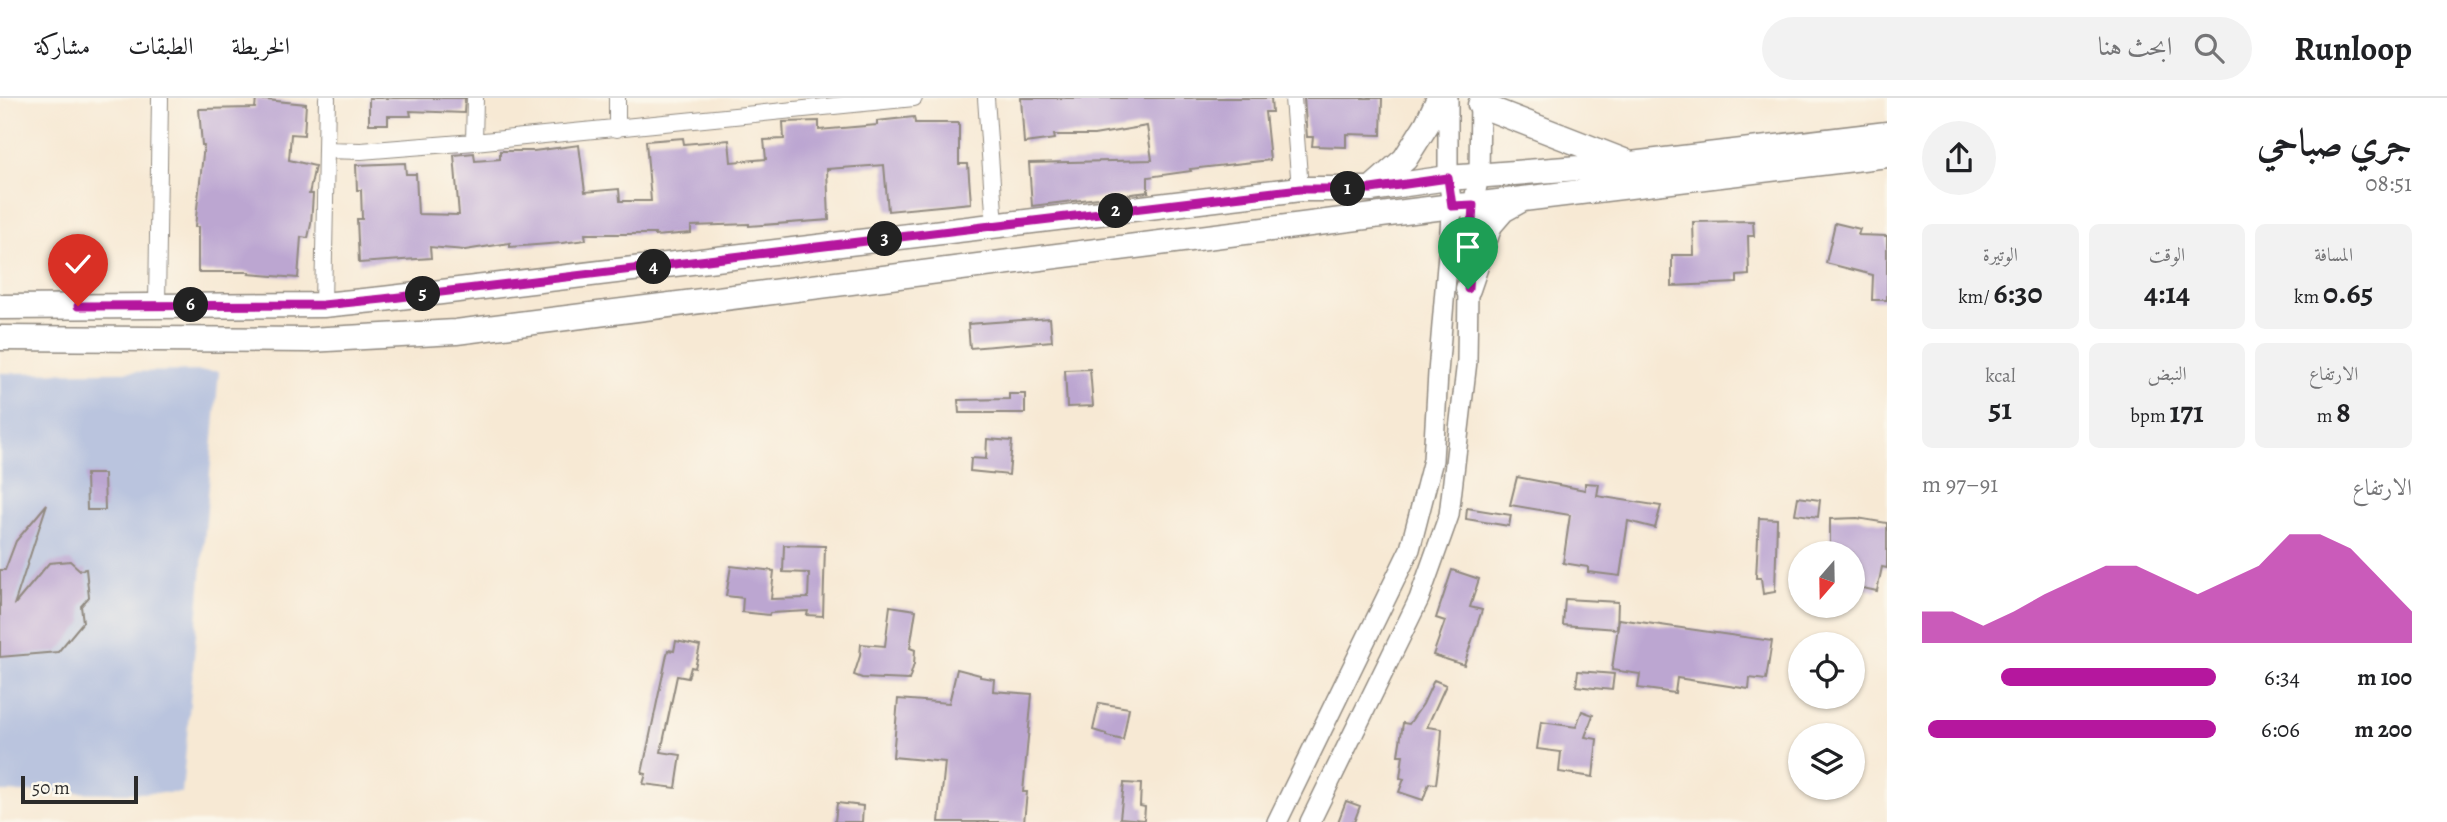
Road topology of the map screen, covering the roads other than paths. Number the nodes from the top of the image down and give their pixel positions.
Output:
1 (160, 98) edge
2 (327, 98) edge
3 (475, 98) edge
4 (617, 98) edge
5 (914, 98) edge
6 (986, 98) edge
7 (1293, 98) edge
8 (1439, 98) edge
9 (1448, 98) edge
10 (1480, 101) edge
11 (617, 129) junction
12 (1887, 134) edge
13 (474, 142) junction
14 (326, 150) junction
15 (1887, 155) edge
16 (1631, 164) junction
17 (1479, 176) junction
18 (1448, 178) junction
19 (1300, 189) junction
20 (1371, 189) junction
21 (1523, 199) junction
22 (1463, 206) junction
23 (995, 226) junction
24 (1468, 289) junction
25 (157, 305) junction
26 (323, 305) junction
27 (0, 307) edge
28 (0, 338) edge
29 (1277, 822) edge
30 (1310, 822) edge

1 - 25 street
2 - 14 street
3 - 13 street
4 - 11 street
5 - 11 street
6 - 23 street
7 - 19 street
8 - 20 main road
9 - 18 street
10 - 16 main road
10 - 17 street
11 - 13 street
12 - 16 main road
13 - 14 street
14 - 26 street
15 - 21 main road
16 - 17 main road
17 - 18 main road
17 - 22 street
18 - 20 main road
18 - 22 street
19 - 20 main road
19 - 23 main road
21 - 22 main road
21 - 24 main road
22 - 24 street
22 - 28 main road
22 - 29 street
23 - 26 main road
24 - 30 street
25 - 26 main road
25 - 27 main road

